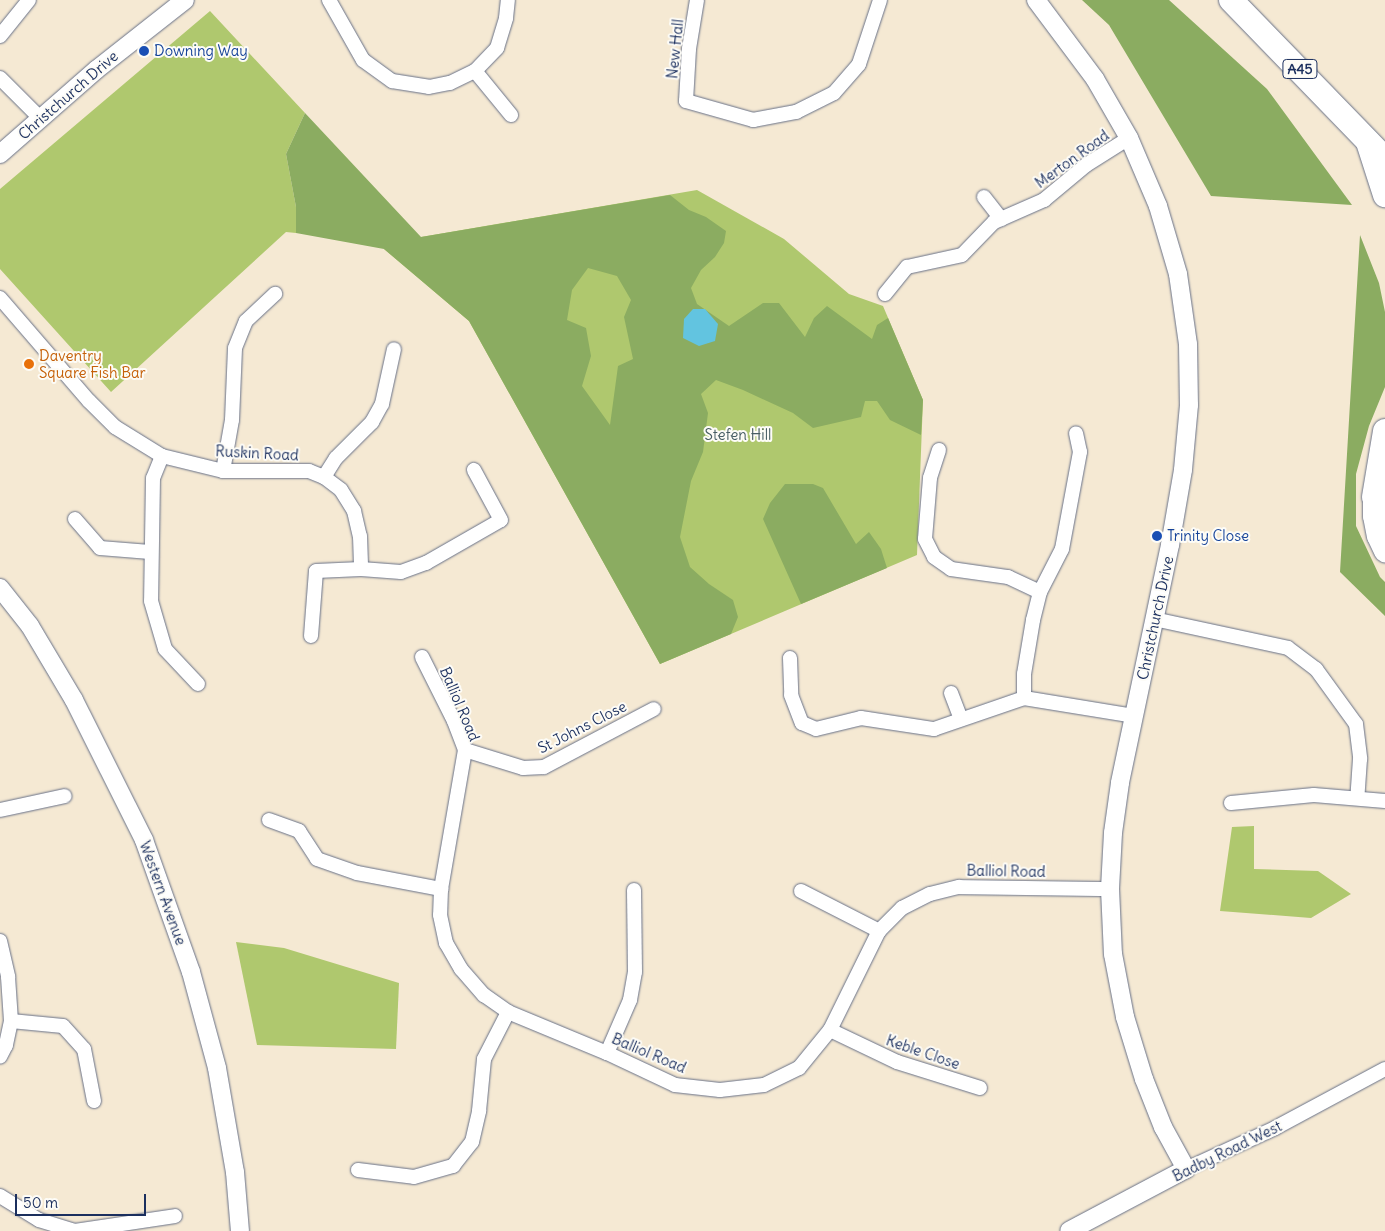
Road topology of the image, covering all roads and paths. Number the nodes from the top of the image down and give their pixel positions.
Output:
1 (29, 0) edge
2 (185, 0) edge
3 (329, 0) edge
4 (508, 0) edge
5 (698, 0) edge
6 (880, 0) edge
7 (1036, 0) edge
8 (1231, 0) edge
9 (0, 36) edge
10 (475, 71) junction
11 (0, 78) edge
12 (511, 115) dead end
13 (40, 118) junction
14 (1129, 138) junction
15 (1367, 139) junction
16 (0, 154) edge
17 (1385, 159) edge
18 (1385, 195) edge
19 (984, 197) dead end
20 (1001, 219) junction
21 (275, 294) dead end
22 (885, 294) dead end
23 (0, 298) edge
24 (394, 349) dead end
25 (1385, 431) edge
26 (1076, 433) dead end
27 (939, 450) dead end
28 (162, 456) junction
29 (474, 470) dead end
30 (223, 471) junction
31 (1385, 475) edge
32 (324, 477) junction
33 (1374, 497) junction
34 (75, 519) dead end
35 (1385, 551) edge
36 (150, 552) junction
37 (361, 569) junction
38 (0, 588) edge
39 (1040, 592) junction
40 (1154, 619) junction
41 (311, 636) dead end
42 (422, 657) dead end
43 (790, 658) dead end
44 (198, 684) dead end
45 (951, 693) dead end
46 (1024, 698) junction
47 (654, 709) dead end
48 (1134, 716) junction
49 (961, 719) junction
50 (465, 750) junction
51 (65, 796) dead end
52 (1357, 798) junction
53 (1385, 801) edge
54 (1231, 803) dead end
55 (0, 810) edge
56 (269, 820) dead end
57 (441, 889) junction
58 (1110, 889) junction
59 (634, 890) dead end
60 (801, 891) dead end
61 (879, 931) junction
62 (0, 941) edge
63 (508, 1012) junction
64 (11, 1022) junction
65 (830, 1030) junction
66 (607, 1053) junction
67 (0, 1058) edge
68 (1385, 1069) edge
69 (980, 1088) dead end
70 (94, 1101) dead end
71 (1186, 1169) junction
72 (358, 1170) dead end
73 (0, 1196) edge
74 (175, 1216) dead end
75 (240, 1231) edge
76 (1069, 1231) edge

1 - 9 street
2 - 13 street, Christchurch Drive
3 - 10 street
4 - 10 street
5 - 6 street, New Hall
7 - 14 street, Christchurch Drive
8 - 15 highway, A45
10 - 12 street
11 - 13 street
13 - 16 street, Christchurch Drive
14 - 20 street, Merton Road
14 - 40 street, Christchurch Drive
15 - 17 highway, A45
15 - 18 highway
19 - 20 street
20 - 22 street, Merton Road
21 - 30 street
23 - 28 street, Ruskin Road
24 - 32 street
25 - 33 highway
26 - 39 street
27 - 39 street
28 - 30 street, Ruskin Road
28 - 36 street
29 - 37 street
30 - 32 street, Ruskin Road
31 - 33 highway
32 - 37 street, Ruskin Road
33 - 35 main road
34 - 36 street
36 - 44 street
37 - 41 street
38 - 75 street, Western Avenue
39 - 46 street
40 - 48 street, Christchurch Drive
40 - 52 street
42 - 50 street, Balliol Road
43 - 49 street
45 - 49 street
46 - 48 street
46 - 49 street
47 - 50 street, St Johns Close
48 - 58 street, Christchurch Drive
50 - 57 street, Balliol Road
51 - 55 street
52 - 53 street
52 - 54 street
56 - 57 street
57 - 63 street, Balliol Road
58 - 61 street, Balliol Road
58 - 71 street, Christchurch Drive
59 - 66 street
60 - 61 street
61 - 65 street, Balliol Road
62 - 64 street
63 - 66 street, Balliol Road
63 - 72 street
64 - 67 street
64 - 70 street
65 - 66 street, Balliol Road
65 - 69 street, Keble Close
68 - 71 street, Badby Road West
71 - 76 street, Badby Road West
73 - 74 street

